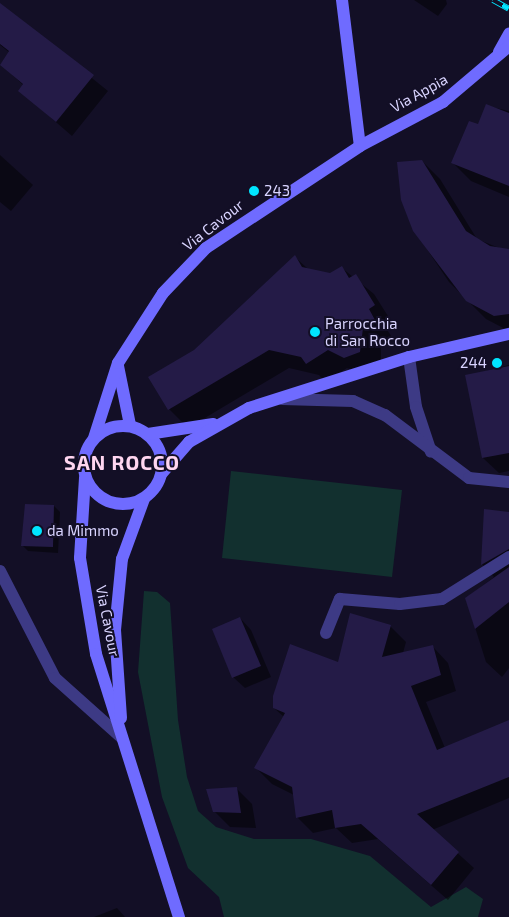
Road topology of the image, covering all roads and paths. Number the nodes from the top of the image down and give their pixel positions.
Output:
1 (342, 0) edge
2 (509, 34) edge
3 (509, 46) edge
4 (492, 65) junction
5 (360, 146) junction
6 (509, 334) edge
7 (409, 357) junction
8 (118, 363) junction
9 (277, 398) junction
10 (216, 424) junction
11 (130, 425) junction
12 (148, 434) junction
13 (94, 438) junction
14 (431, 452) junction
15 (162, 473) junction
16 (85, 478) junction
17 (509, 482) edge
18 (144, 499) junction
19 (509, 557) edge
20 (0, 572) edge
21 (326, 634) dead end
22 (122, 738) junction
23 (178, 917) edge

1 - 5 main road
2 - 4 main road, Via Appia
3 - 4 main road, Via Appia
4 - 5 main road, Via Appia
5 - 8 main road, Via Cavour
6 - 7 main road, Via Cavour
7 - 9 main road, Via Cavour
7 - 14 street
8 - 11 main road
8 - 13 main road, Via Cavour
9 - 10 main road, Via Cavour
9 - 14 street
10 - 12 main road, Via Cavour
10 - 15 main road, Via Cavour
11 - 12 main road
11 - 13 main road
12 - 15 main road
13 - 16 main road, Via Cavour
14 - 17 street
15 - 18 main road, Via Cavour
16 - 18 main road
16 - 22 main road, Via Cavour
18 - 22 main road, Via Cavour
19 - 21 street
20 - 22 street
22 - 23 main road, Via Cavour

